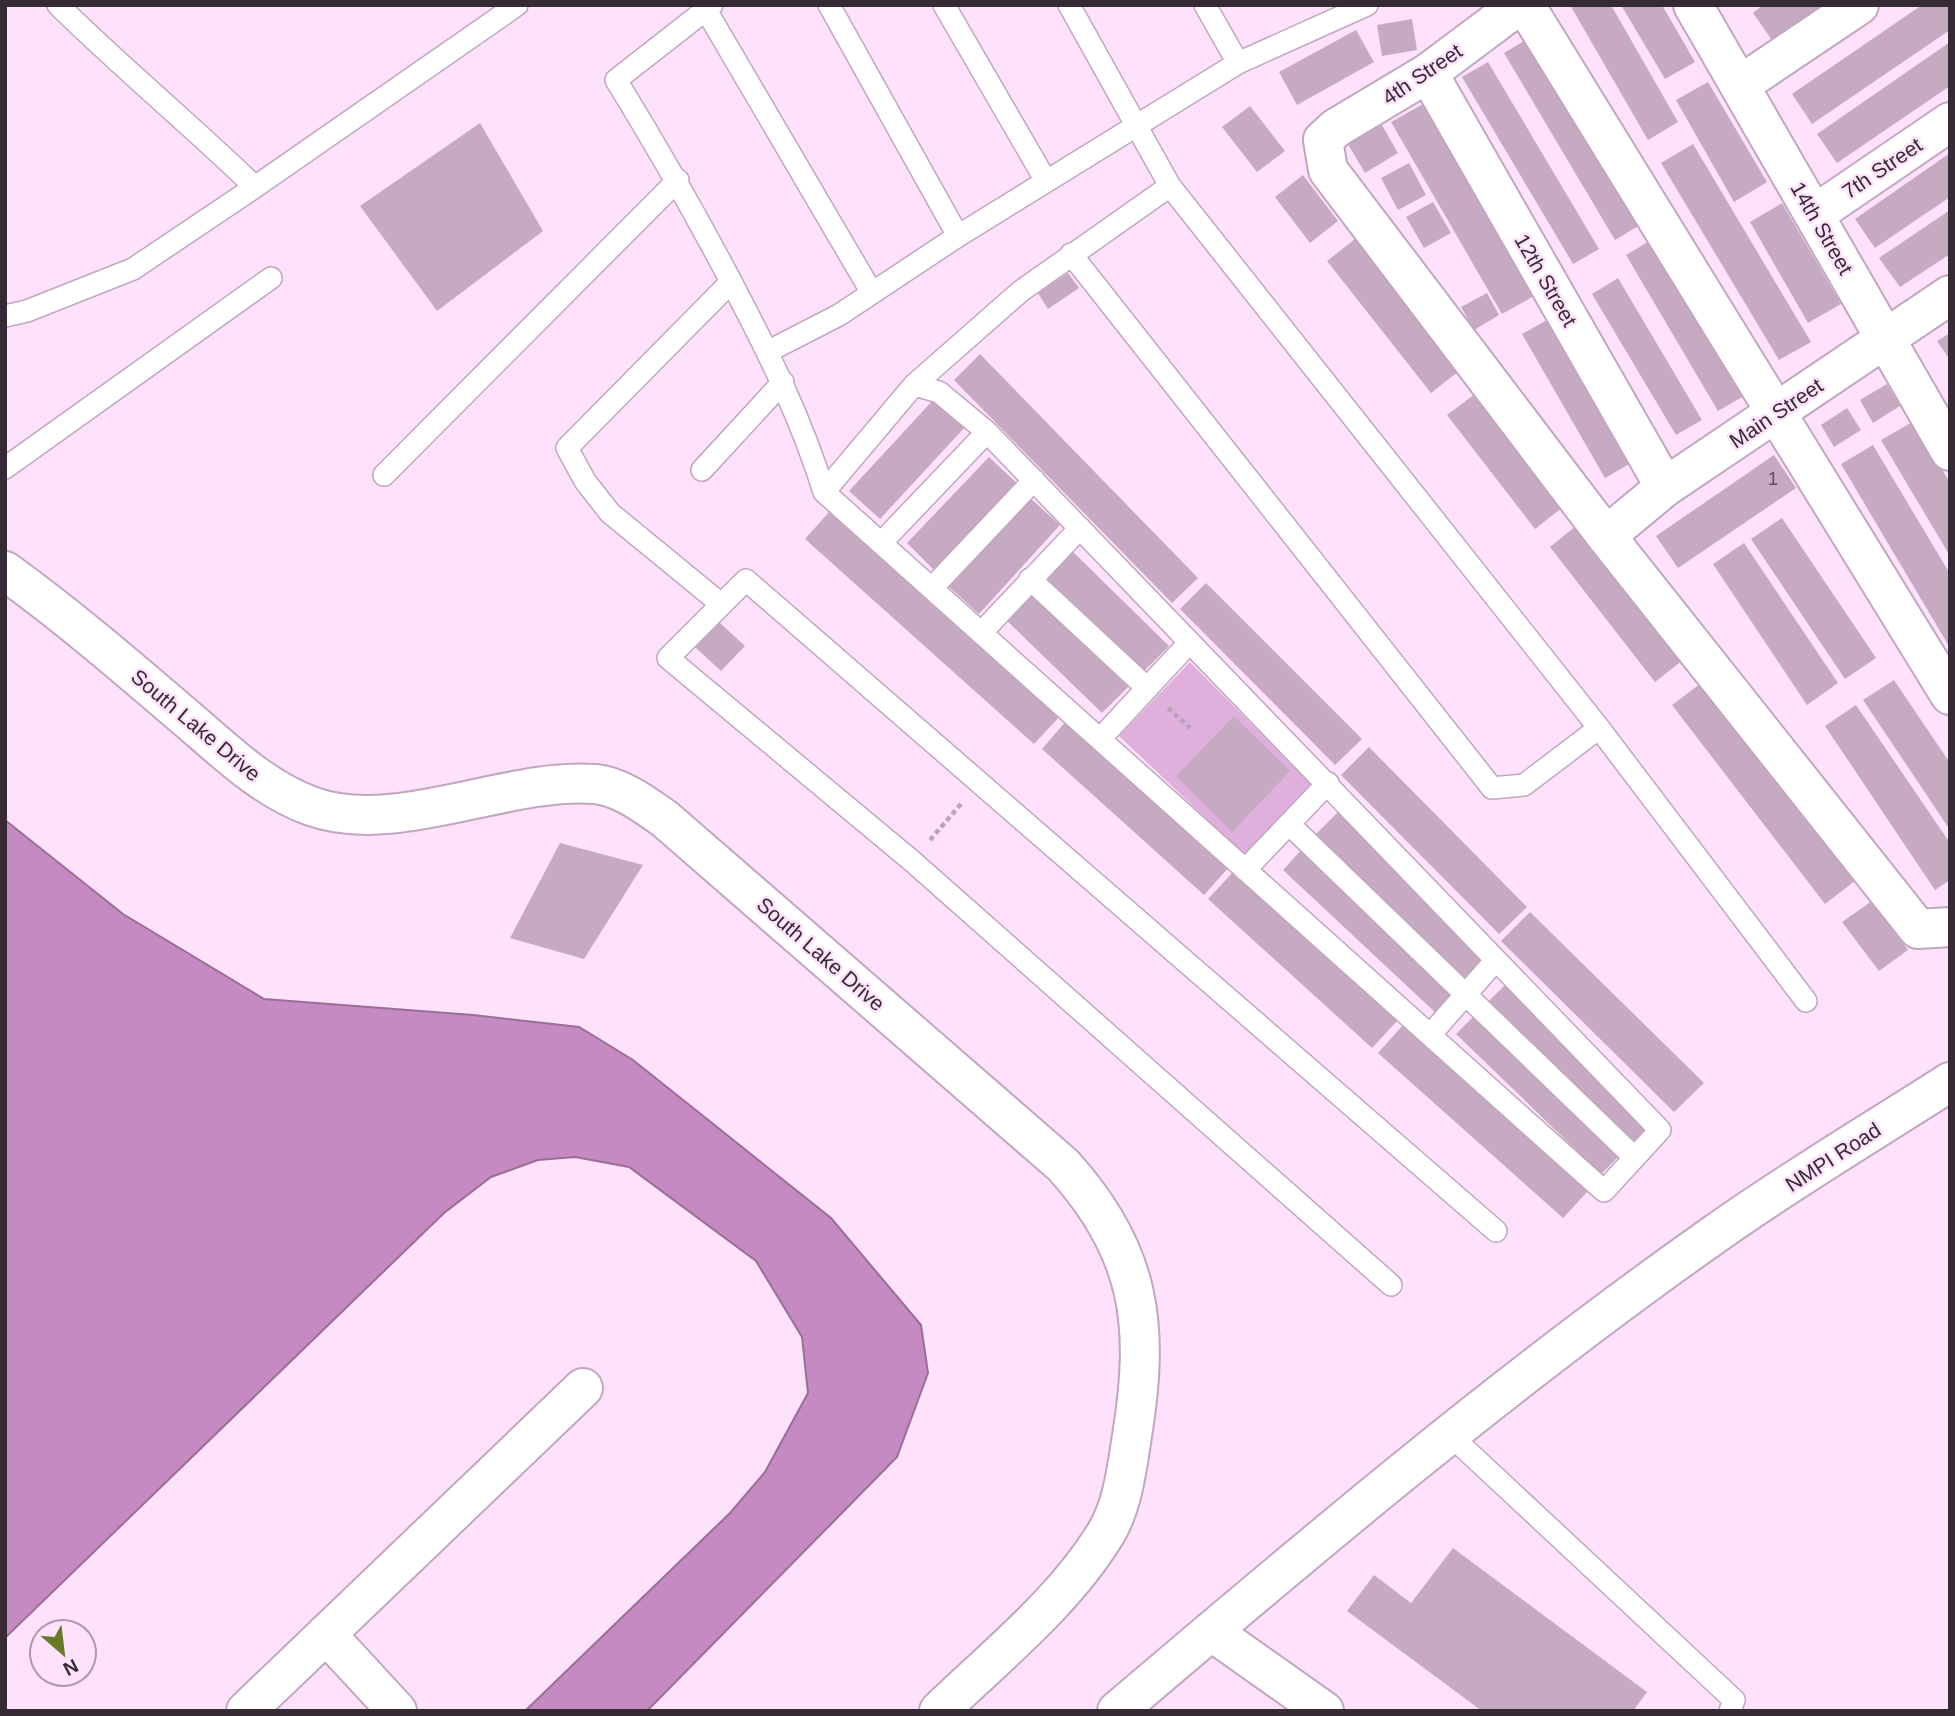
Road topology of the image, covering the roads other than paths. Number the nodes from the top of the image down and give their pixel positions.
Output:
1 (58, 5) edge
2 (517, 5) edge
3 (829, 5) edge
4 (944, 5) edge
5 (1069, 5) edge
6 (1205, 5) edge
7 (1367, 5) edge
8 (1519, 5) edge
9 (1525, 5) edge
10 (1693, 5) edge
11 (1859, 5) edge
12 (709, 8) edge
13 (1337, 12) edge
14 (1238, 63) junction
15 (1428, 73) junction
16 (1740, 85) junction
17 (1950, 122) edge
18 (1136, 126) junction
19 (678, 180) junction
20 (1046, 181) junction
21 (1170, 186) junction
22 (255, 187) junction
23 (1815, 214) junction
24 (958, 236) junction
25 (1071, 254) junction
26 (271, 278) dead end
27 (731, 282) junction
28 (872, 293) junction
29 (1950, 295) edge
30 (5, 316) edge
31 (1886, 339) junction
32 (768, 352) junction
33 (783, 382) junction
34 (914, 385) junction
35 (1775, 414) junction
36 (988, 432) junction
37 (1950, 452) edge
38 (5, 468) edge
39 (702, 470) dead end
40 (384, 475) dead end
41 (1034, 480) junction
42 (1665, 487) junction
43 (824, 492) junction
44 (1080, 528) junction
45 (1606, 536) junction
46 (881, 543) junction
47 (5, 571) edge
48 (1031, 579) junction
49 (932, 588) junction
50 (722, 604) junction
51 (981, 632) junction
52 (1189, 643) junction
53 (1147, 688) junction
54 (1950, 695) edge
55 (1599, 728) junction
56 (1100, 739) junction
57 (1328, 783) junction
58 (1289, 824) junction
59 (1245, 870) junction
60 (1950, 927) edge
61 (1496, 960) junction
62 (1465, 995) junction
63 (1806, 1001) dead end
64 (1430, 1035) junction
65 (1950, 1082) edge
66 (1634, 1157) junction
67 (1496, 1231) dead end
68 (1391, 1285) dead end
69 (583, 1388) dead end
70 (1449, 1434) junction
71 (1211, 1631) junction
72 (326, 1634) junction
73 (246, 1711) edge
74 (397, 1711) edge
75 (939, 1711) edge
76 (1117, 1711) edge
77 (1324, 1711) edge
78 (1730, 1711) edge

1 - 22 lane
2 - 22 lane
3 - 24 lane
4 - 20 lane
5 - 18 lane
6 - 14 lane
7 - 13 lane
8 - 15 street, 4th Street
9 - 35 street
10 - 16 street, 14th Street
11 - 16 street
12 - 19 lane
12 - 28 lane
13 - 14 lane
14 - 18 lane
15 - 42 street, 12th Street
15 - 45 street, 4th Street
16 - 23 street, 14th Street
17 - 23 street, 7th Street
18 - 20 lane
18 - 21 lane
19 - 27 lane
19 - 40 lane
20 - 24 lane
21 - 25 lane
21 - 55 lane
22 - 30 lane
23 - 31 street, 14th Street
24 - 28 lane
25 - 34 lane
25 - 55 lane
26 - 38 lane
27 - 32 lane
27 - 50 lane
28 - 32 lane
29 - 31 street, Main Street
31 - 35 street, Main Street
31 - 37 street, 14th Street
32 - 33 lane
33 - 39 lane
33 - 43 lane
34 - 36 lane
34 - 43 lane
35 - 42 street, Main Street
35 - 54 street
36 - 41 lane
36 - 46 lane
41 - 44 lane
41 - 49 lane
42 - 45 street, Main Street
43 - 46 lane
44 - 48 lane
44 - 52 lane
45 - 60 street
46 - 49 lane
47 - 75 street, South Lake Drive
48 - 51 lane
48 - 53 lane
49 - 51 lane
50 - 67 lane
50 - 68 lane
51 - 56 lane
52 - 53 lane
52 - 57 lane
53 - 56 lane
55 - 63 lane
56 - 59 lane
57 - 58 lane
57 - 61 lane
58 - 59 lane
58 - 62 lane
59 - 64 lane
61 - 62 lane
61 - 66 lane
62 - 64 lane
62 - 66 lane
64 - 66 lane
65 - 70 street, NMPI Road
69 - 72 street
70 - 71 street, NMPI Road
70 - 78 lane
71 - 76 street, NMPI Road
71 - 77 street
72 - 73 street
72 - 74 street

